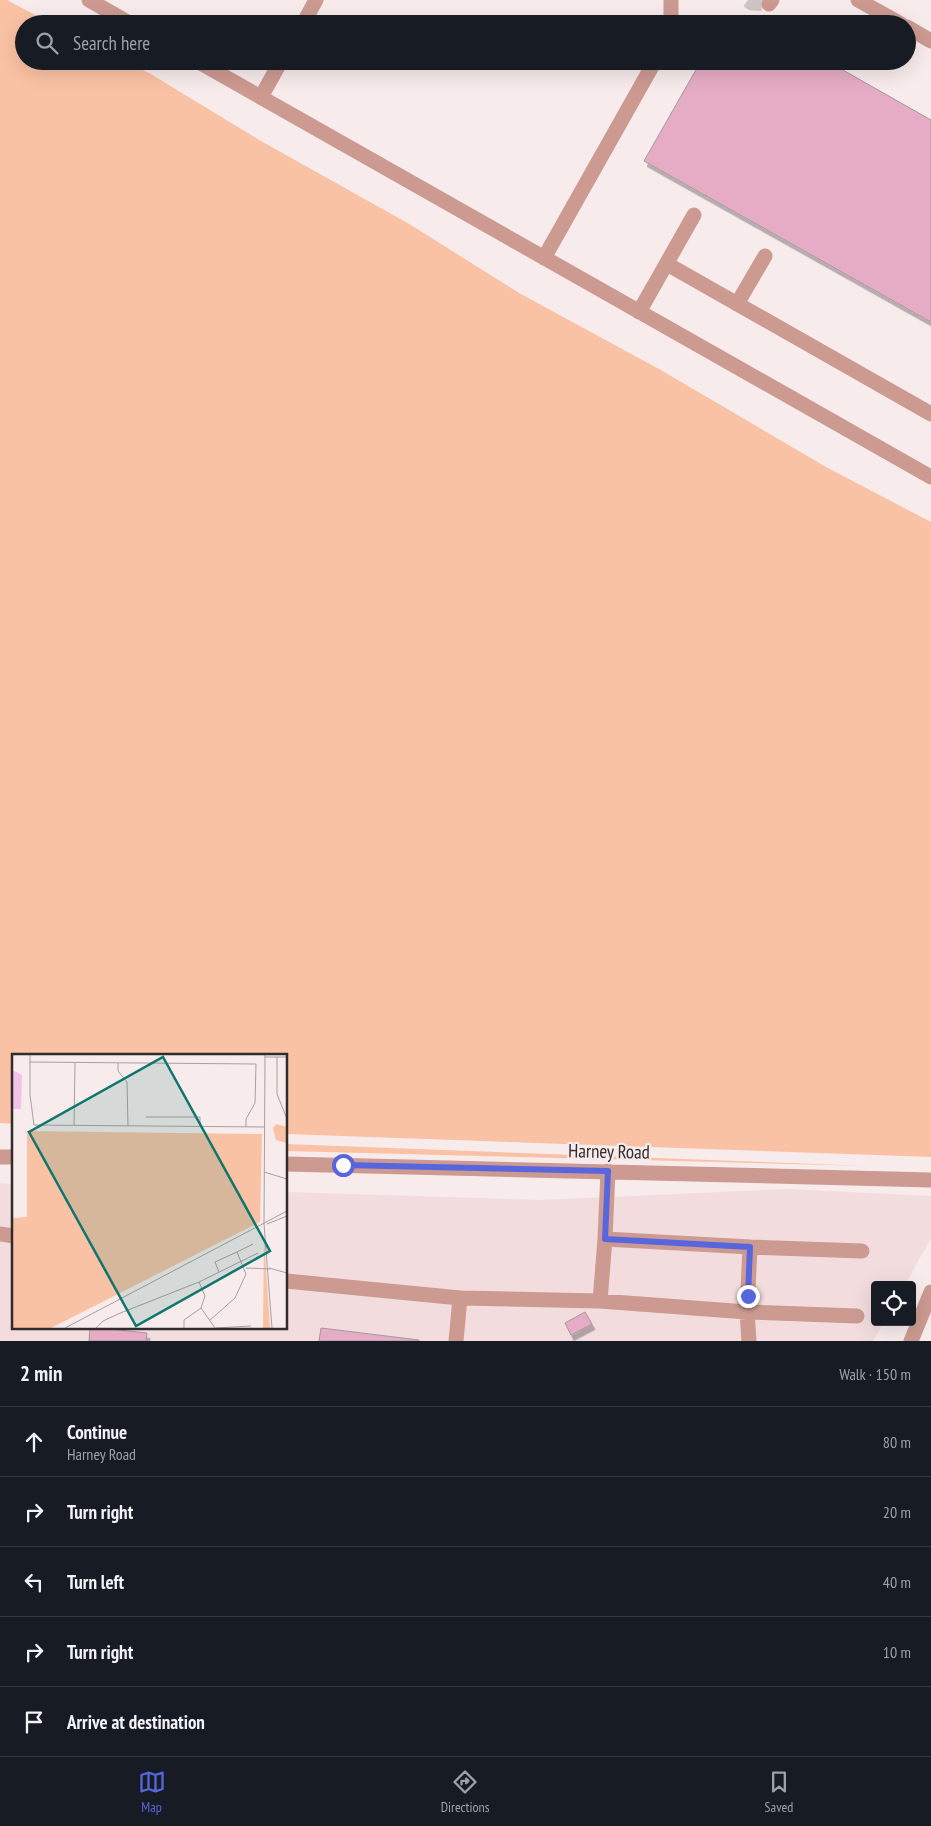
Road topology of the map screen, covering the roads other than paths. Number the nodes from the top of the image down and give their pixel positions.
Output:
1 (89, 0) edge
2 (316, 0) edge
3 (671, 0) edge
4 (858, 0) edge
5 (115, 15) edge
6 (308, 15) edge
7 (671, 15) edge
8 (885, 15) edge
9 (916, 33) edge
10 (931, 41) edge
11 (213, 70) edge
12 (276, 70) edge
13 (650, 70) edge
14 (261, 98) junction
15 (694, 215) dead end
16 (765, 256) dead end
17 (544, 258) junction
18 (667, 264) junction
19 (737, 304) junction
20 (639, 312) junction
21 (931, 414) edge
22 (929, 472) edge
23 (288, 1164) edge
24 (608, 1171) junction
25 (931, 1180) edge
26 (605, 1239) junction
27 (750, 1247) junction
28 (862, 1251) dead end
29 (288, 1281) edge
30 (931, 1292) edge
31 (460, 1298) junction
32 (600, 1301) junction
33 (747, 1312) junction
34 (857, 1316) dead end
35 (456, 1341) edge
36 (749, 1341) edge
37 (911, 1341) edge

1 - 5 street
2 - 6 street
3 - 7 street
4 - 8 street
9 - 10 street
11 - 14 street
12 - 14 street
13 - 17 street
14 - 17 street
15 - 18 street
16 - 19 street
17 - 20 street
18 - 19 street
18 - 20 street
19 - 21 street
20 - 22 street
23 - 24 street, Harney Road
24 - 25 street, Harney Road
24 - 26 street
26 - 27 street
26 - 32 street
27 - 28 street
27 - 33 street
29 - 31 street
30 - 37 street
31 - 32 street
31 - 35 street
32 - 33 street
33 - 34 street
33 - 36 street

